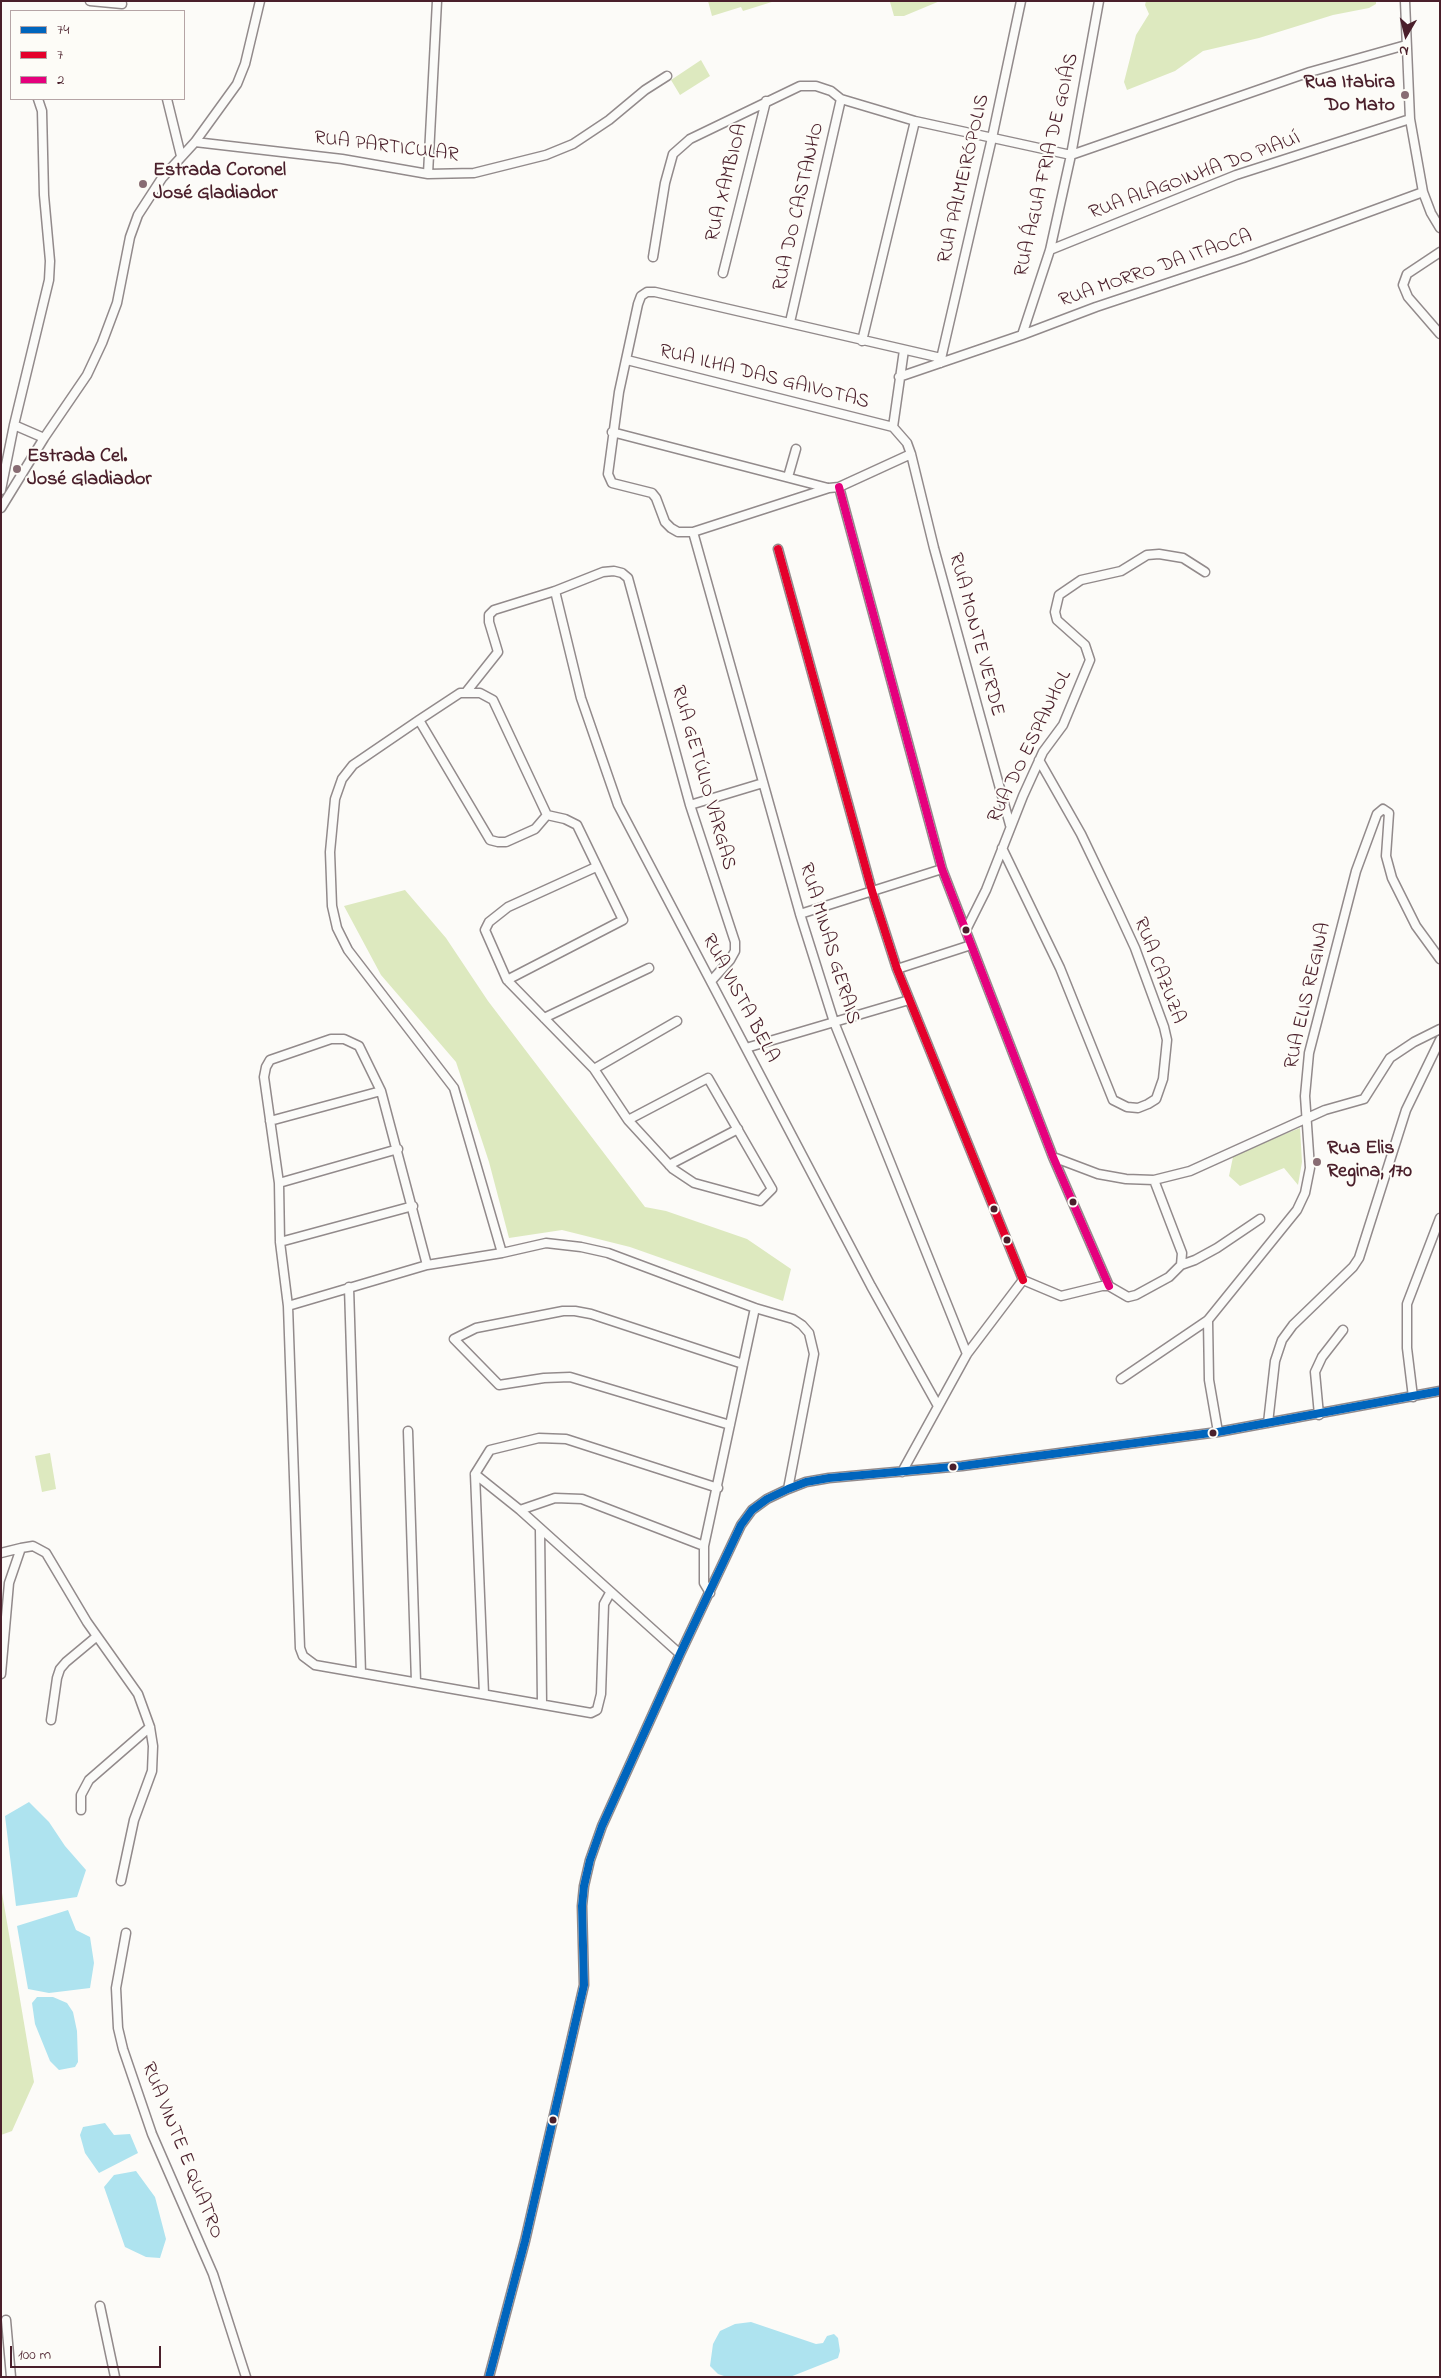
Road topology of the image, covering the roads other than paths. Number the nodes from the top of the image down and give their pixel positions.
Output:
1 (90, 1) edge
2 (260, 1) edge
3 (437, 1) edge
4 (1021, 1) edge
5 (1099, 1) edge
6 (1405, 1) edge
7 (124, 6) edge
8 (1406, 45) junction
9 (667, 76) dead end
10 (841, 98) junction
11 (38, 100) edge
12 (167, 100) edge
13 (766, 101) junction
14 (1410, 120) junction
15 (915, 121) junction
16 (992, 138) junction
17 (194, 142) junction
18 (1071, 155) junction
19 (181, 156) junction
20 (428, 174) junction
21 (1423, 192) junction
22 (1440, 228) edge
23 (1050, 250) junction
24 (1440, 252) edge
25 (653, 257) dead end
26 (723, 273) dead end
27 (790, 322) junction
28 (1440, 334) edge
29 (1022, 335) junction
30 (862, 341) junction
31 (904, 350) junction
32 (627, 360) junction
33 (940, 361) junction
34 (899, 377) junction
35 (14, 425) junction
36 (892, 427) junction
37 (612, 432) junction
38 (44, 438) junction
39 (796, 449) dead end
40 (911, 454) junction
41 (788, 477) junction
42 (839, 487) junction
43 (829, 488) junction
44 (1, 490) edge
45 (1, 508) edge
46 (693, 532) junction
47 (778, 549) dead end
48 (1205, 572) dead end
49 (555, 591) junction
50 (467, 692) junction
51 (419, 720) junction
52 (1039, 760) junction
53 (763, 783) junction
54 (690, 805) junction
55 (547, 815) junction
56 (1010, 825) junction
57 (1002, 848) junction
58 (596, 866) junction
59 (942, 869) junction
60 (872, 891) junction
61 (800, 914) junction
62 (966, 930) junction
63 (971, 945) junction
64 (1440, 959) edge
65 (649, 968) dead end
66 (897, 969) junction
67 (507, 980) junction
68 (712, 980) junction
69 (909, 1000) junction
70 (544, 1018) junction
71 (676, 1021) dead end
72 (834, 1022) junction
73 (1440, 1028) edge
74 (1440, 1040) edge
75 (746, 1048) junction
76 (594, 1070) junction
77 (381, 1091) junction
78 (1307, 1119) junction
79 (628, 1120) junction
80 (270, 1121) junction
81 (738, 1129) junction
82 (398, 1149) junction
83 (1053, 1157) junction
84 (669, 1165) junction
85 (1154, 1180) junction
86 (279, 1183) junction
87 (413, 1206) junction
88 (1440, 1218) edge
89 (1260, 1219) dead end
90 (280, 1242) junction
91 (502, 1253) junction
92 (426, 1265) junction
93 (1181, 1265) junction
94 (1023, 1280) junction
95 (1109, 1286) junction
96 (349, 1287) junction
97 (288, 1306) junction
98 (755, 1308) junction
99 (1208, 1320) junction
100 (1343, 1330) dead end
101 (968, 1354) junction
102 (743, 1364) junction
103 (1121, 1379) dead end
104 (1440, 1391) edge
105 (1413, 1397) junction
106 (938, 1406) junction
107 (1319, 1415) junction
108 (1268, 1423) junction
109 (730, 1425) junction
110 (408, 1431) dead end
111 (1218, 1432) junction
112 (902, 1472) junction
113 (475, 1474) junction
114 (718, 1488) junction
115 (788, 1489) junction
116 (520, 1510) junction
117 (540, 1530) junction
118 (704, 1546) junction
119 (22, 1548) junction
120 (1, 1553) edge
121 (610, 1593) junction
122 (710, 1593) junction
123 (96, 1637) junction
124 (680, 1654) junction
125 (361, 1673) junction
126 (1, 1674) edge
127 (416, 1682) junction
128 (484, 1694) junction
129 (542, 1703) junction
130 (52, 1720) dead end
131 (150, 1727) junction
132 (82, 1810) dead end
133 (121, 1881) dead end
134 (126, 1933) dead end
135 (100, 2306) dead end
136 (6, 2320) dead end
137 (11, 2377) edge
138 (115, 2377) edge
139 (246, 2377) edge
140 (489, 2377) edge

1 - 7 street
2 - 17 street
3 - 20 street
4 - 16 street, RUA PALMEIRÓPOLIS
5 - 18 street, RUA ÁGUA FRIA DE GOIÁS
6 - 8 street
8 - 14 street
8 - 18 street
9 - 20 street, RUA PARTICULAR
10 - 13 street
10 - 15 street
10 - 27 street, RUA DO CASTANHO
11 - 35 street
12 - 19 street
13 - 25 street
13 - 26 street, RUA XAMBIOA
14 - 21 street
14 - 23 street, RUA ALAGOINHA DO PIAUÍ
15 - 16 street
15 - 30 street
16 - 18 street
16 - 33 street, RUA PALMEIRÓPOLIS
17 - 19 street
17 - 20 street, RUA PARTICULAR
18 - 23 street, RUA ÁGUA FRIA DE GOIÁS
19 - 38 street
21 - 22 street
21 - 29 street, RUA MORRO DA ITAOCA
23 - 29 street, RUA ÁGUA FRIA DE GOIÁS
24 - 28 street
27 - 30 street
27 - 32 street
29 - 33 street, RUA MORRO DA ITAOCA
30 - 31 street
31 - 33 street
31 - 34 street
32 - 36 street, RUA ILHA DAS GAIVOTAS
32 - 37 street
33 - 34 street, RUA MORRO DA ITAOCA
34 - 36 street
35 - 38 street
35 - 44 street
36 - 40 street, RUA MONTE VERDE
37 - 41 street
37 - 46 street
38 - 45 street
39 - 41 street
40 - 42 street
40 - 56 street, RUA MONTE VERDE
41 - 43 street
42 - 43 street
42 - 59 street
43 - 46 street
46 - 53 street, RUA MINAS GERAIS
47 - 60 street
48 - 52 street, RUA DO ESPANHOL
49 - 50 street
49 - 54 street, RUA GETÚLIO VARGAS
49 - 68 street, RUA VISTA BELA
50 - 51 street
50 - 55 street
51 - 55 street
51 - 91 street
52 - 56 street, RUA DO ESPANHOL
52 - 57 street, RUA CAZUZA
53 - 54 street
53 - 61 street, RUA MINAS GERAIS
54 - 68 street, RUA GETÚLIO VARGAS
55 - 58 street
56 - 57 street, RUA DO ESPANHOL
57 - 62 street, RUA DO ESPANHOL
58 - 67 street
58 - 67 street
59 - 60 street
59 - 62 street
60 - 61 street
60 - 66 street
61 - 72 street, RUA MINAS GERAIS
62 - 63 street
63 - 66 street
63 - 83 street
64 - 78 street, RUA ELIS REGINA
65 - 70 street
66 - 69 street
67 - 70 street
68 - 75 street, RUA VISTA BELA
69 - 72 street
69 - 94 street
70 - 76 street
71 - 76 street
72 - 75 street
72 - 101 street, RUA MINAS GERAIS
73 - 78 street
74 - 108 street
75 - 106 street, RUA VISTA BELA
76 - 79 street
77 - 80 street
77 - 80 street
77 - 82 street
78 - 85 street
78 - 99 street, RUA ELIS REGINA
79 - 81 street
79 - 84 street
80 - 86 street
81 - 84 street
81 - 84 street
82 - 86 street
82 - 87 street
83 - 85 street
83 - 95 street
85 - 93 street
86 - 90 street
87 - 90 street
87 - 92 street
88 - 105 street
89 - 93 street
90 - 97 street
91 - 92 street
91 - 98 street
92 - 96 street
93 - 95 street
94 - 95 street
94 - 101 street
96 - 97 street
96 - 125 street
97 - 125 street
98 - 102 street
98 - 115 street
99 - 103 street, RUA ELIS REGINA
99 - 111 street
100 - 107 street
101 - 106 street
102 - 109 street
102 - 109 street
104 - 105 street
105 - 107 street
106 - 112 street
107 - 108 street
108 - 111 street
109 - 114 street
110 - 127 street
111 - 112 street
112 - 115 street
113 - 114 street
113 - 116 street
113 - 128 street
114 - 118 street
115 - 122 street
116 - 117 street
116 - 118 street
117 - 121 street
117 - 129 street
118 - 122 street
119 - 120 street
119 - 123 street
119 - 126 street
121 - 124 street
121 - 129 street
122 - 124 street
123 - 130 street
123 - 131 street
124 - 140 street
125 - 127 street
127 - 128 street
128 - 129 street
131 - 132 street
131 - 133 street
134 - 139 street, RUA VINTE E QUATRO
135 - 138 street
136 - 137 street

